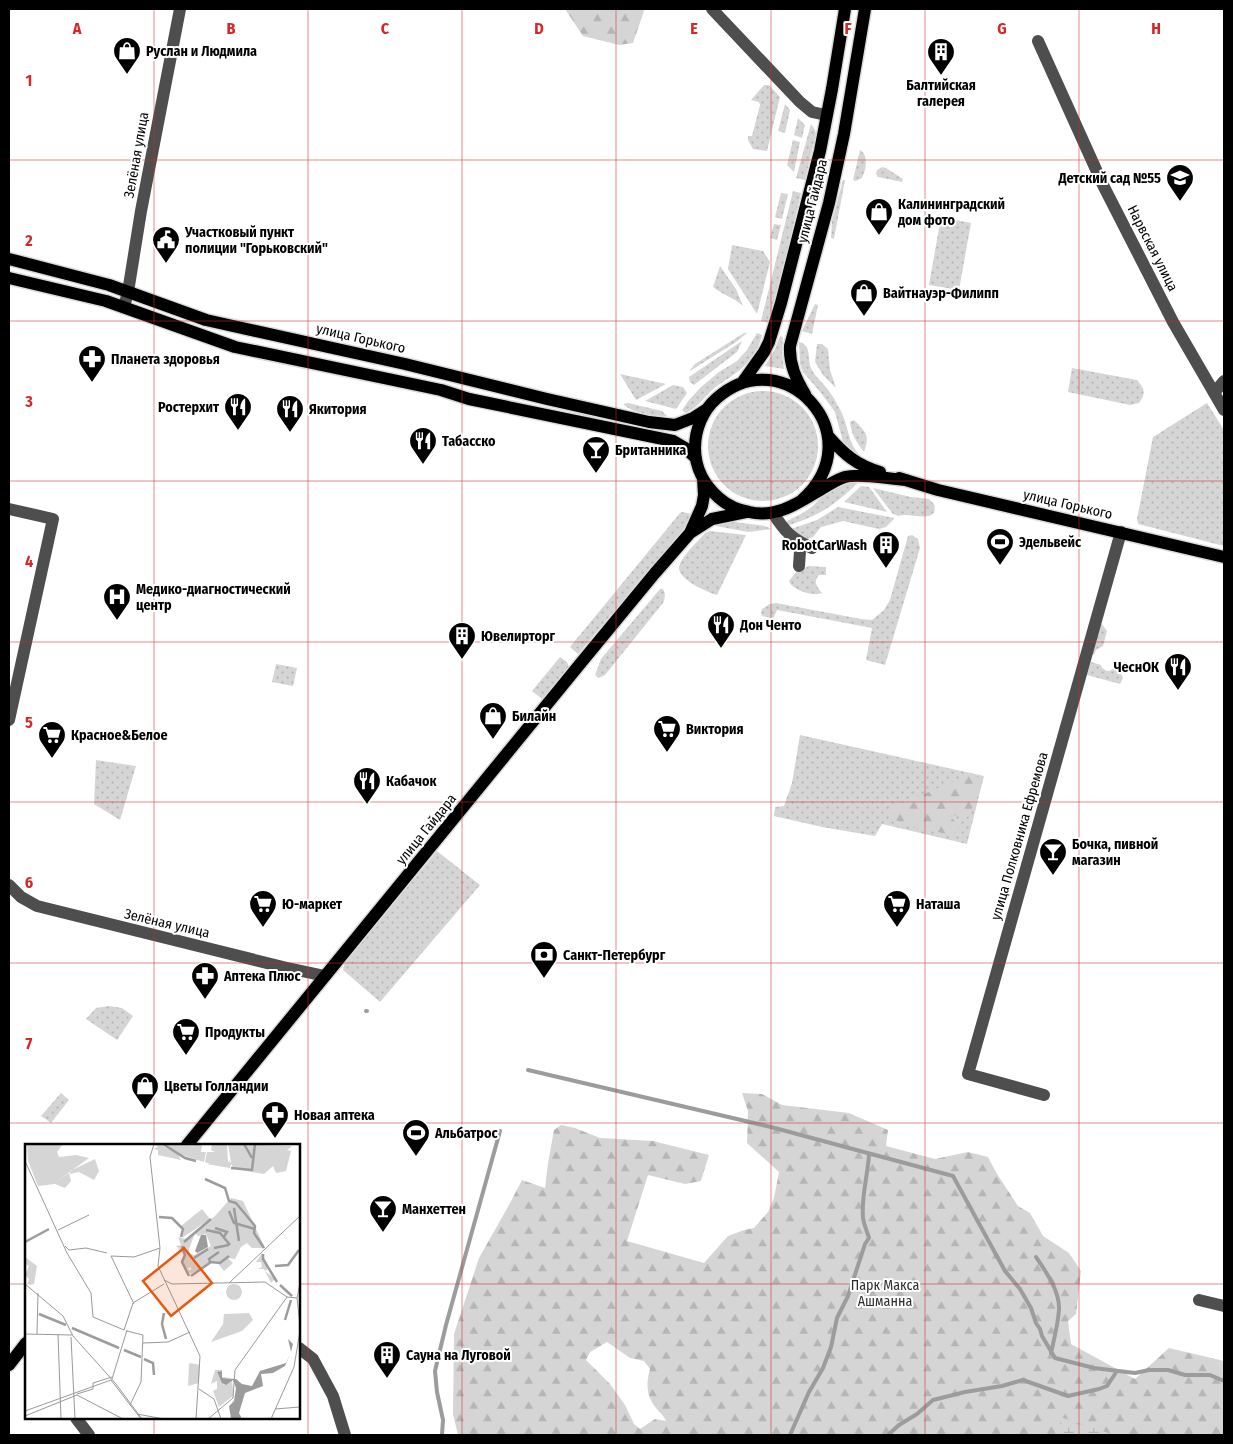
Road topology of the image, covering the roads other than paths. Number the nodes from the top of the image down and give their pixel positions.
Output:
1 (180, 9) edge
2 (712, 9) edge
3 (845, 9) edge
4 (865, 9) edge
5 (1038, 41) dead end
6 (826, 115) junction
7 (9, 259) edge
8 (9, 278) edge
9 (128, 292) junction
10 (124, 307) junction
11 (1224, 381) edge
12 (742, 383) junction
13 (1214, 393) junction
14 (806, 396) junction
15 (707, 409) junction
16 (1224, 410) edge
17 (828, 436) junction
18 (696, 458) junction
19 (703, 479) junction
20 (906, 480) junction
21 (802, 500) junction
22 (9, 509) edge
23 (746, 512) junction
24 (773, 513) junction
25 (1121, 532) junction
26 (690, 533) junction
27 (796, 540) junction
28 (812, 548) dead end
29 (1224, 557) edge
30 (799, 566) dead end
31 (9, 720) edge
32 (9, 885) edge
33 (325, 976) junction
34 (1044, 1095) dead end
35 (188, 1144) edge
36 (1199, 1300) dead end
37 (1224, 1306) edge
38 (25, 1344) edge
39 (300, 1349) edge
40 (9, 1365) edge
41 (77, 1419) edge
42 (89, 1435) edge
43 (345, 1435) edge

1 - 9 street, Зелёная улица
2 - 6 street
3 - 6 main road, улица Гайдара
4 - 14 main road, улица Гайдара
5 - 13 street, Нарвская улица
6 - 12 main road, улица Гайдара
7 - 9 main road, улица Горького
8 - 10 main road
9 - 10 street, Зелёная улица
9 - 15 main road, улица Горького
10 - 18 main road
11 - 13 street
12 - 14 main road, улица Горького
12 - 15 main road, улица Горького
13 - 16 street, Нарвская улица
14 - 17 main road, улица Горького
15 - 18 main road, улица Горького
17 - 20 main road, улица Горького
17 - 21 main road, улица Горького
18 - 19 main road, улица Горького
19 - 23 main road, улица Горького
19 - 26 main road, улица Гайдара
20 - 21 main road, улица Горького
20 - 25 main road, улица Горького
21 - 24 main road, улица Горького
22 - 31 street
23 - 24 main road, улица Горького
23 - 26 main road, улица Гайдара
24 - 27 street
25 - 29 main road, улица Горького
25 - 34 street, улица Полковника Ефремова
26 - 33 main road, улица Гайдара
27 - 28 street
27 - 30 street
32 - 33 street, Зелёная улица
33 - 35 main road, улица Гайдара
36 - 37 street
38 - 40 main road
39 - 43 street
41 - 42 street

